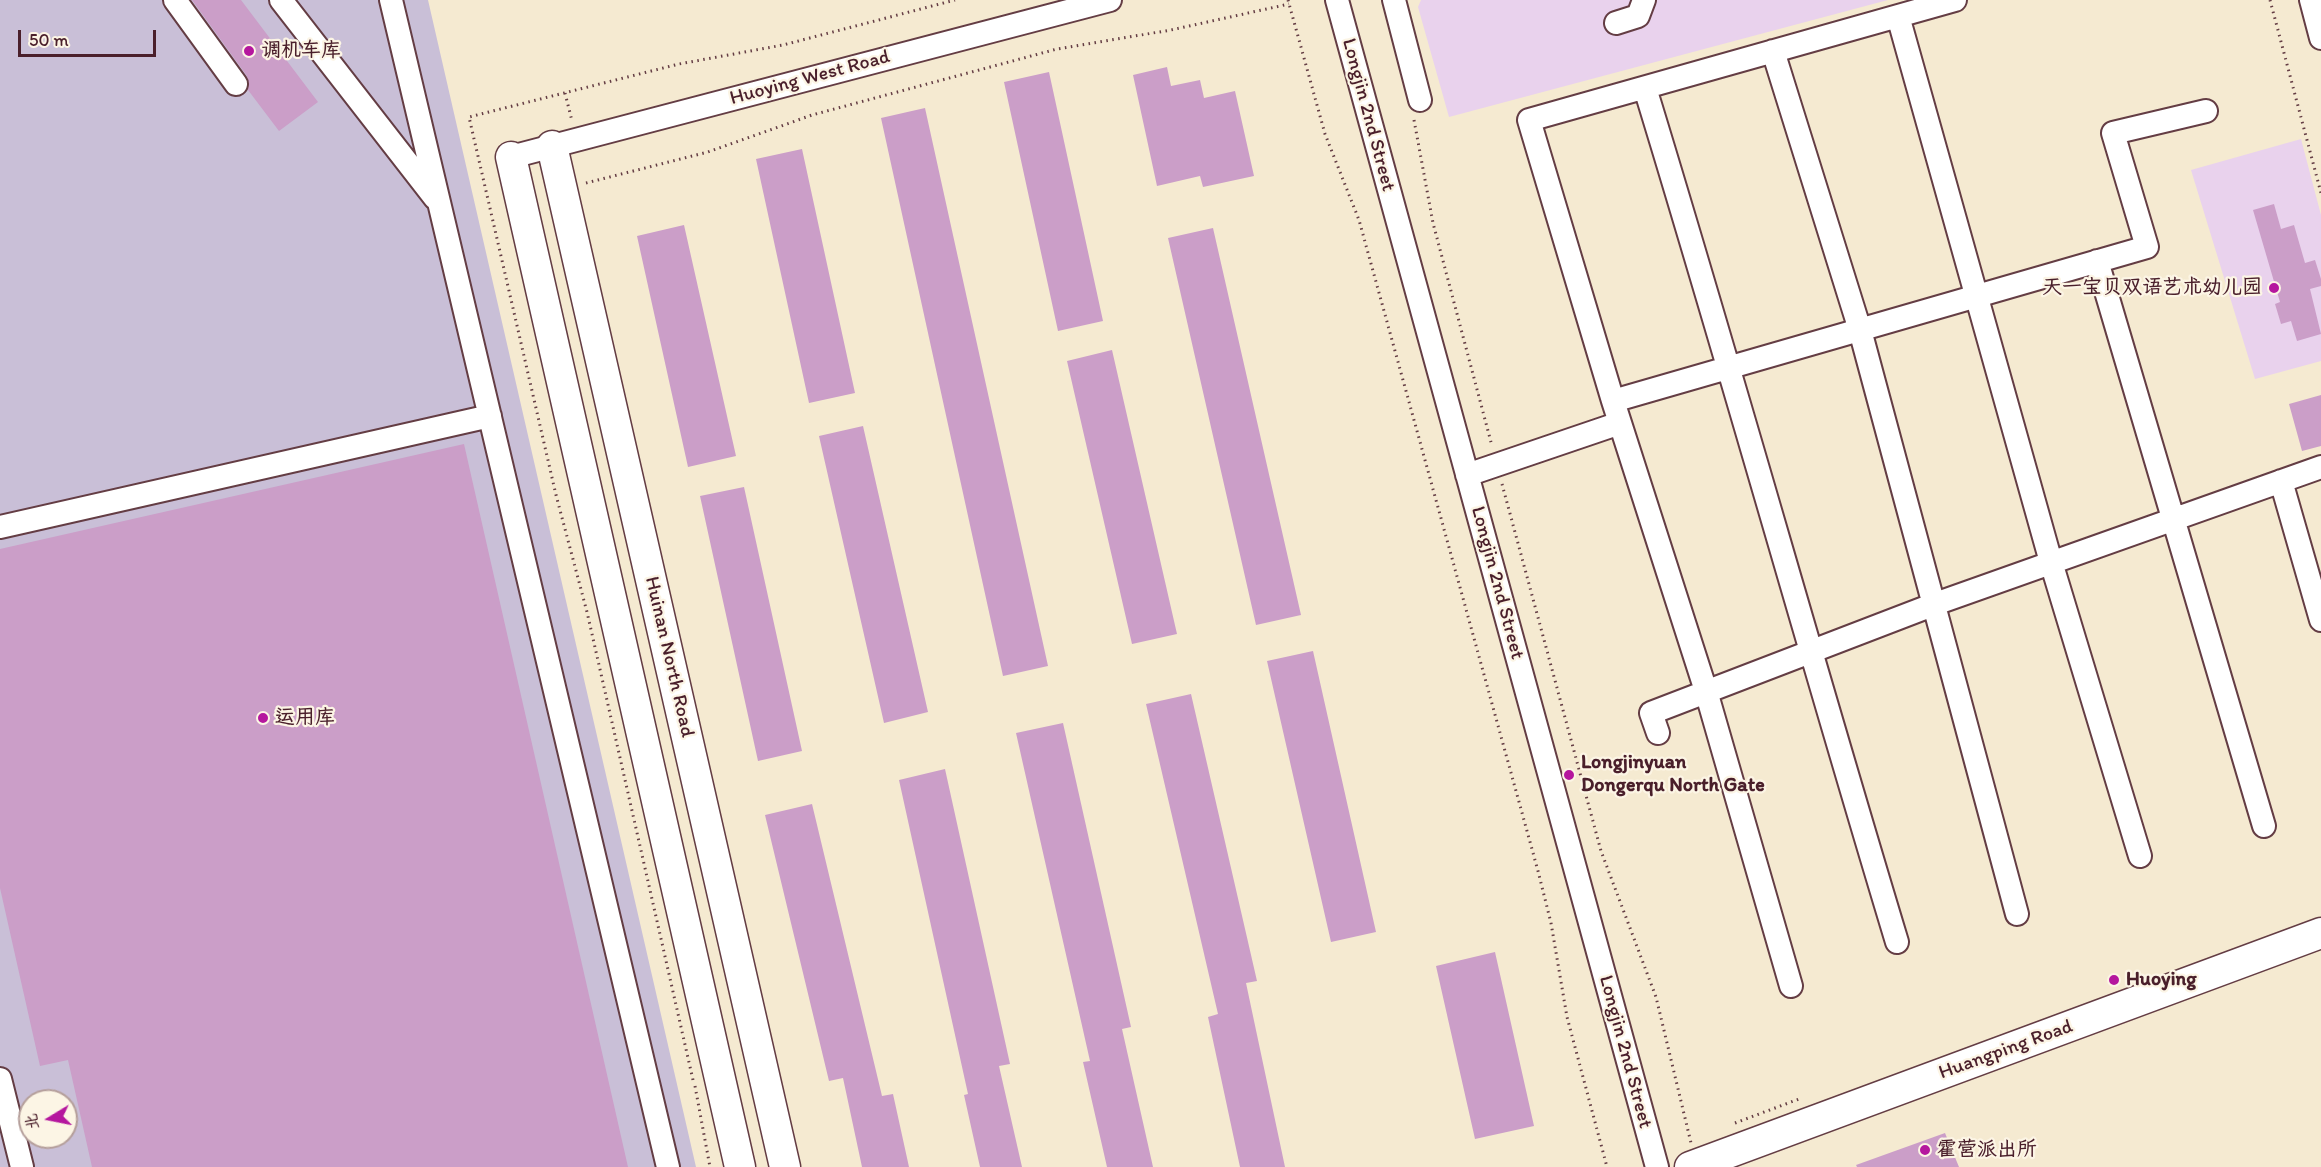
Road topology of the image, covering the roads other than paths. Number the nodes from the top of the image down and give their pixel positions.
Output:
1 (175, 0) edge
2 (281, 0) edge
3 (391, 0) edge
4 (1110, 0) edge
5 (1337, 0) edge
6 (1644, 0) edge
7 (1955, 0) edge
8 (2311, 0) edge
9 (1392, 2) edge
10 (1898, 16) junction
11 (1616, 23) dead end
12 (2321, 38) edge
13 (1773, 51) junction
14 (236, 84) dead end
15 (1645, 88) junction
16 (1416, 107) road end
17 (2206, 111) dead end
18 (552, 146) junction
19 (510, 157) joint
20 (439, 203) junction
21 (2097, 261) junction
22 (1978, 296) junction
23 (1860, 330) junction
24 (1730, 367) junction
25 (1613, 401) junction
26 (490, 416) junction
27 (1620, 423) junction
28 (2321, 466) edge
29 (1467, 475) junction
30 (2281, 481) junction
31 (2172, 519) junction
32 (0, 527) edge
33 (2051, 562) junction
34 (1935, 604) junction
35 (2321, 620) edge
36 (1809, 651) junction
37 (1706, 691) junction
38 (1658, 733) dead end
39 (2264, 826) dead end
40 (2140, 856) dead end
41 (2017, 914) dead end
42 (2321, 933) edge
43 (1897, 942) dead end
44 (1791, 986) dead end
45 (0, 1079) edge
46 (22, 1167) edge
47 (668, 1167) edge
48 (740, 1167) edge
49 (785, 1167) edge
50 (1657, 1167) edge
51 (1690, 1167) edge

1 - 14 street
2 - 20 street
3 - 20 street
4 - 18 street, Huoying West Road
5 - 29 street, Longjin 2nd Street
6 - 11 street
7 - 10 street
8 - 12 street
9 - 16 street
10 - 13 street
10 - 22 street
13 - 15 street
13 - 23 street
15 - 24 street
15 - 25 street
17 - 21 street
18 - 19 street, Huoying West Road
18 - 49 main road, Huinan North Road
19 - 48 main road
20 - 26 street
21 - 22 street
21 - 31 street
22 - 23 street
22 - 33 street
23 - 24 street
23 - 34 street
24 - 25 street
24 - 36 street
25 - 27 street
26 - 32 street
26 - 47 street
27 - 29 street
27 - 37 street
28 - 30 street
29 - 50 street, Longjin 2nd Street
30 - 31 street
30 - 35 street
31 - 33 street
31 - 39 street
33 - 34 street
33 - 40 street
34 - 36 street
34 - 41 street
36 - 37 street
36 - 43 street
37 - 38 street
37 - 44 street
42 - 51 main road, Huangping Road
45 - 46 street

